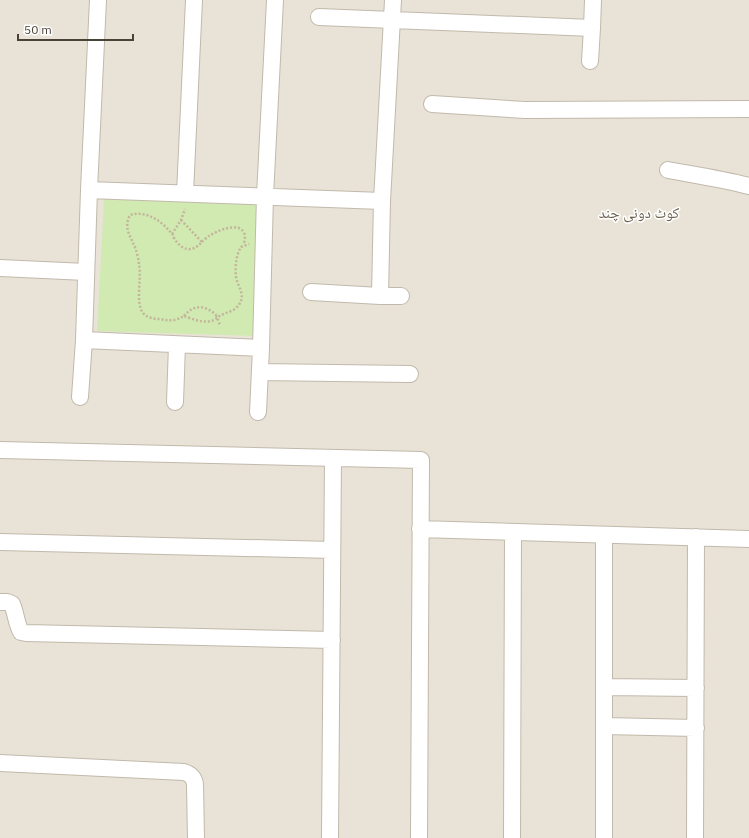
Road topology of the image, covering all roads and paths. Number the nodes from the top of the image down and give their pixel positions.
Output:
1 (98, 0) edge
2 (194, 0) edge
3 (275, 0) edge
4 (393, 0) edge
5 (593, 0) edge
6 (319, 17) dead end
7 (392, 20) junction
8 (592, 28) junction
9 (590, 61) dead end
10 (432, 104) dead end
11 (749, 109) edge
12 (668, 170) dead end
13 (749, 186) edge
14 (89, 190) junction
15 (185, 193) junction
16 (265, 196) junction
17 (382, 200) junction
18 (181, 220) junction
19 (172, 234) junction
20 (202, 242) junction
21 (263, 244) junction
22 (244, 245) junction
23 (0, 268) edge
24 (86, 272) junction
25 (311, 292) dead end
26 (380, 296) junction
27 (401, 296) dead end
28 (184, 316) junction
29 (220, 325) dead end
30 (84, 340) junction
31 (178, 345) junction
32 (261, 348) junction
33 (260, 372) junction
34 (410, 374) dead end
35 (80, 397) dead end
36 (175, 402) dead end
37 (258, 412) dead end
38 (0, 450) edge
39 (333, 458) junction
40 (420, 529) junction
41 (513, 532) junction
42 (604, 535) junction
43 (696, 537) junction
44 (749, 539) edge
45 (0, 542) edge
46 (332, 550) junction
47 (0, 602) edge
48 (332, 640) junction
49 (604, 687) junction
50 (696, 688) junction
51 (604, 726) junction
52 (696, 728) junction
53 (0, 763) edge
54 (196, 838) edge
55 (330, 838) edge
56 (420, 838) edge
57 (512, 838) edge
58 (604, 838) edge
59 (695, 838) edge

1 - 14 street
2 - 15 street
3 - 16 street
4 - 7 street
5 - 8 street
6 - 7 street
7 - 8 street
7 - 17 street
8 - 9 street
10 - 11 street
12 - 13 street
14 - 15 street
14 - 24 street
15 - 16 street
15 - 18 path
16 - 17 street
16 - 21 street
17 - 26 street
18 - 19 path
18 - 20 path
19 - 20 path
19 - 28 path
20 - 22 path
21 - 22 path
21 - 32 street
22 - 28 path
23 - 24 street
24 - 30 street
25 - 26 street
26 - 27 street
28 - 29 path, bridge
30 - 31 street
30 - 35 street
31 - 32 street
31 - 36 street
32 - 33 street
33 - 34 street
33 - 37 street
38 - 39 street
39 - 40 street
39 - 46 street
40 - 41 street
40 - 56 street
41 - 42 street
41 - 57 street
42 - 43 street
42 - 49 street
43 - 44 street
43 - 50 street
45 - 46 street
46 - 48 street
47 - 48 street
48 - 55 street
49 - 50 street
49 - 51 street
50 - 52 street
51 - 52 street
51 - 58 street
52 - 59 street
53 - 54 street

